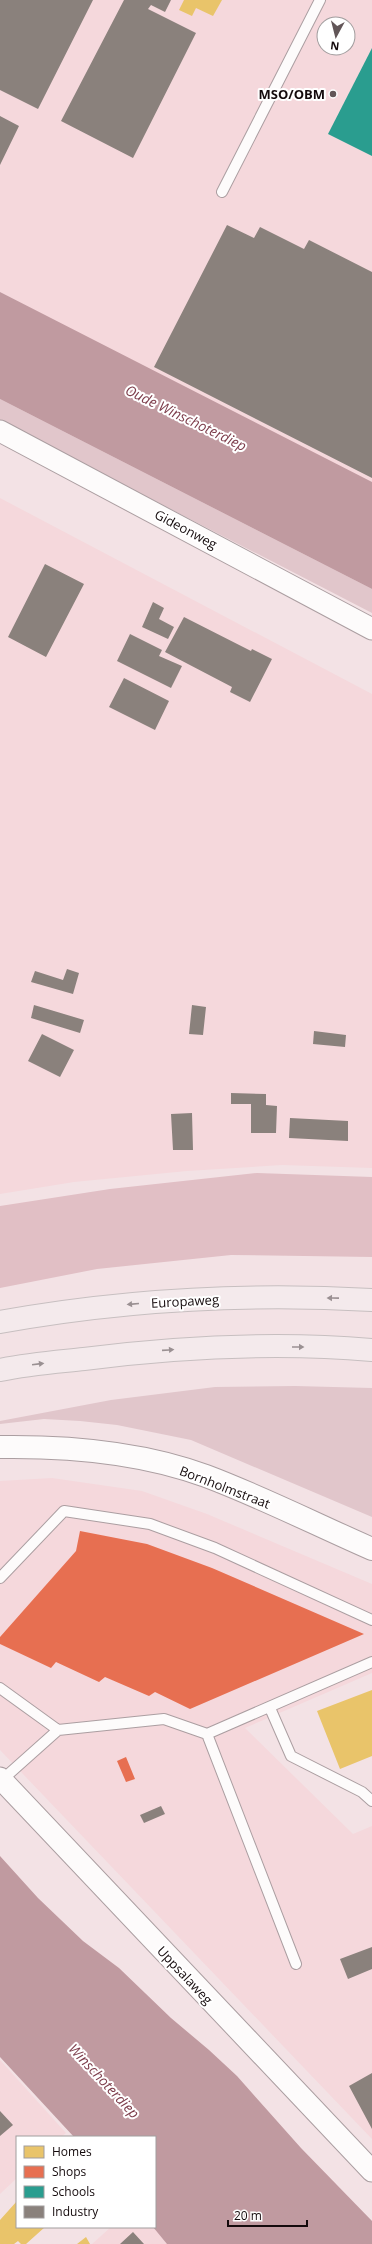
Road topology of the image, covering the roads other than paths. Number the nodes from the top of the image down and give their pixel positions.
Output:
1 (320, 0) edge
2 (222, 192) dead end
3 (0, 431) edge
4 (372, 629) edge
5 (372, 1300) edge
6 (0, 1322) edge
7 (372, 1350) edge
8 (0, 1370) edge
9 (0, 1447) edge
10 (372, 1549) edge
11 (0, 1578) edge
12 (372, 1620) edge
13 (372, 1662) edge
14 (2, 1694) edge
15 (270, 1708) junction
16 (58, 1730) junction
17 (207, 1734) junction
18 (1, 1779) edge
19 (368, 1792) edge
20 (372, 1801) edge
21 (296, 1964) dead end
22 (372, 2171) edge

1 - 2 lane
3 - 4 street, Gideonweg
5 -> 6 highway, Europaweg
8 -> 7 highway
9 - 10 street, Bornholmstraat
11 - 12 lane
13 - 15 lane
14 - 16 lane
15 - 17 lane
15 - 19 lane
16 - 17 lane
16 - 18 lane
17 - 21 lane
18 - 22 street, Uppsalaweg
19 - 20 lane

